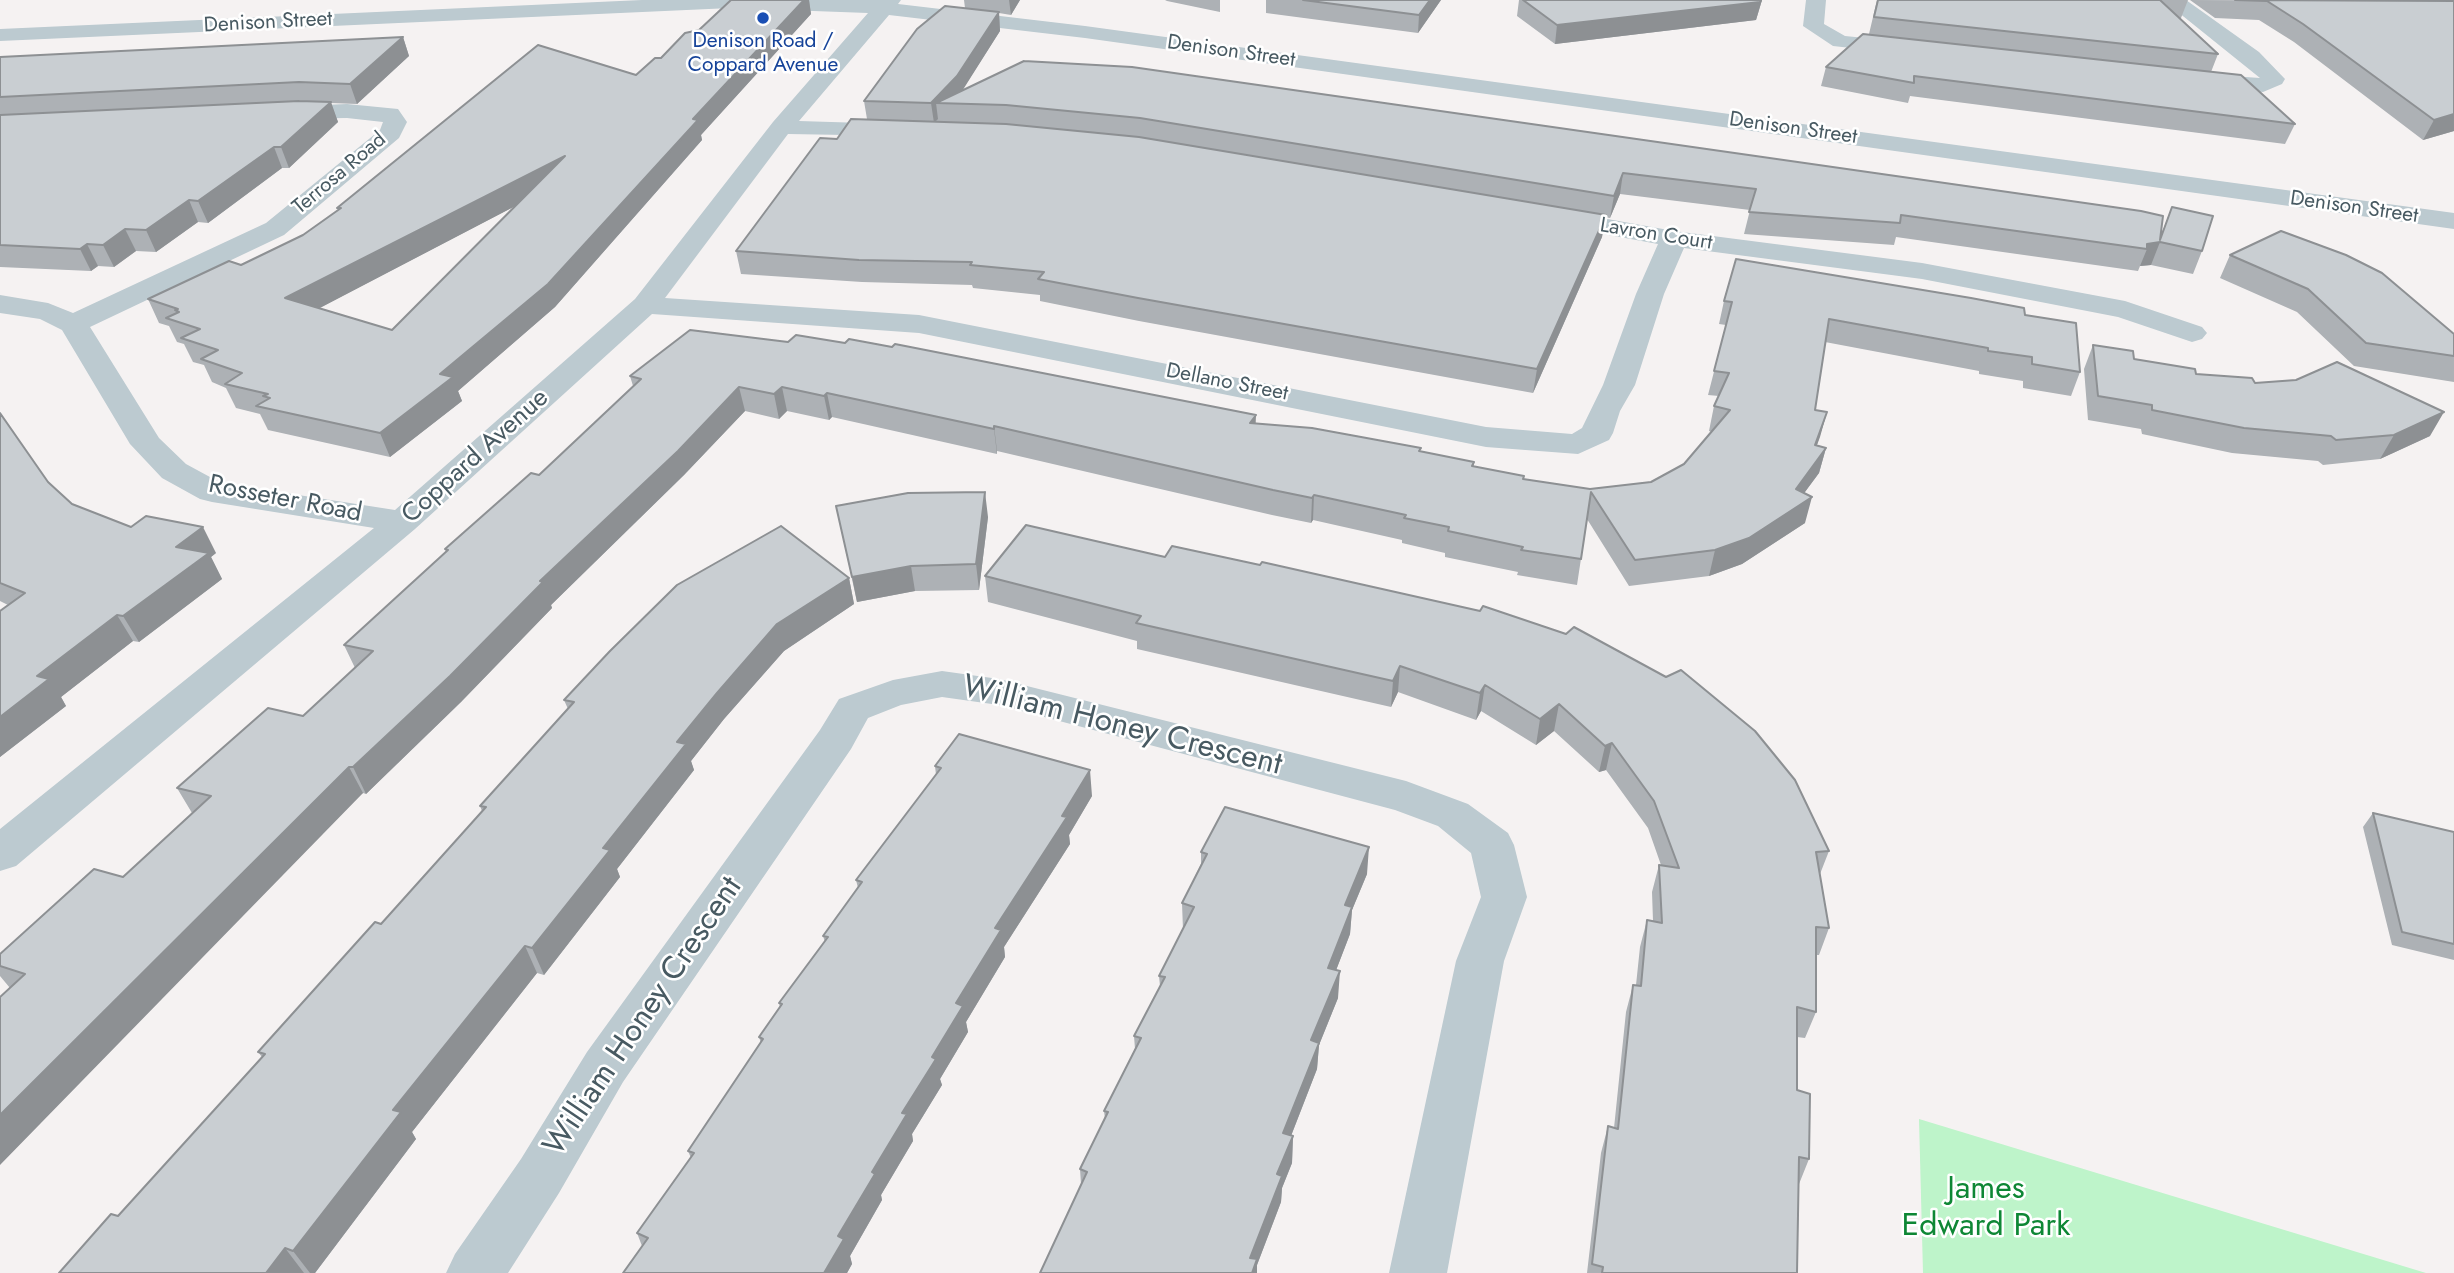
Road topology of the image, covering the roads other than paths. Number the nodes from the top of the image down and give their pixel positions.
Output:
1 (1816, 0) edge
2 (2173, 0) edge
3 (888, 4) edge
4 (0, 35) edge
5 (1924, 50) edge
6 (2187, 80) edge
7 (265, 113) edge
8 (781, 127) junction
9 (925, 133) edge
10 (1525, 213) edge
11 (2454, 221) edge
12 (1674, 239) junction
13 (0, 304) edge
14 (645, 305) junction
15 (73, 324) junction
16 (2193, 333) dead end
17 (403, 522) junction
18 (0, 854) edge
19 (475, 1273) edge
20 (1418, 1273) edge

1 - 5 street
2 - 6 street
3 - 4 street, Denison Street
3 - 8 street, Coppard Avenue
3 - 11 street, Denison Street
7 - 15 street, Terrosa Road
8 - 9 street
8 - 14 street, Coppard Avenue
10 - 12 street, Lavron Court
12 - 14 street, Dellano Street
12 - 16 street, Lavron Court
13 - 15 street
14 - 17 street, Coppard Avenue
15 - 17 street, Rosseter Road
17 - 18 street, Coppard Avenue
19 - 20 street, William Honey Crescent

